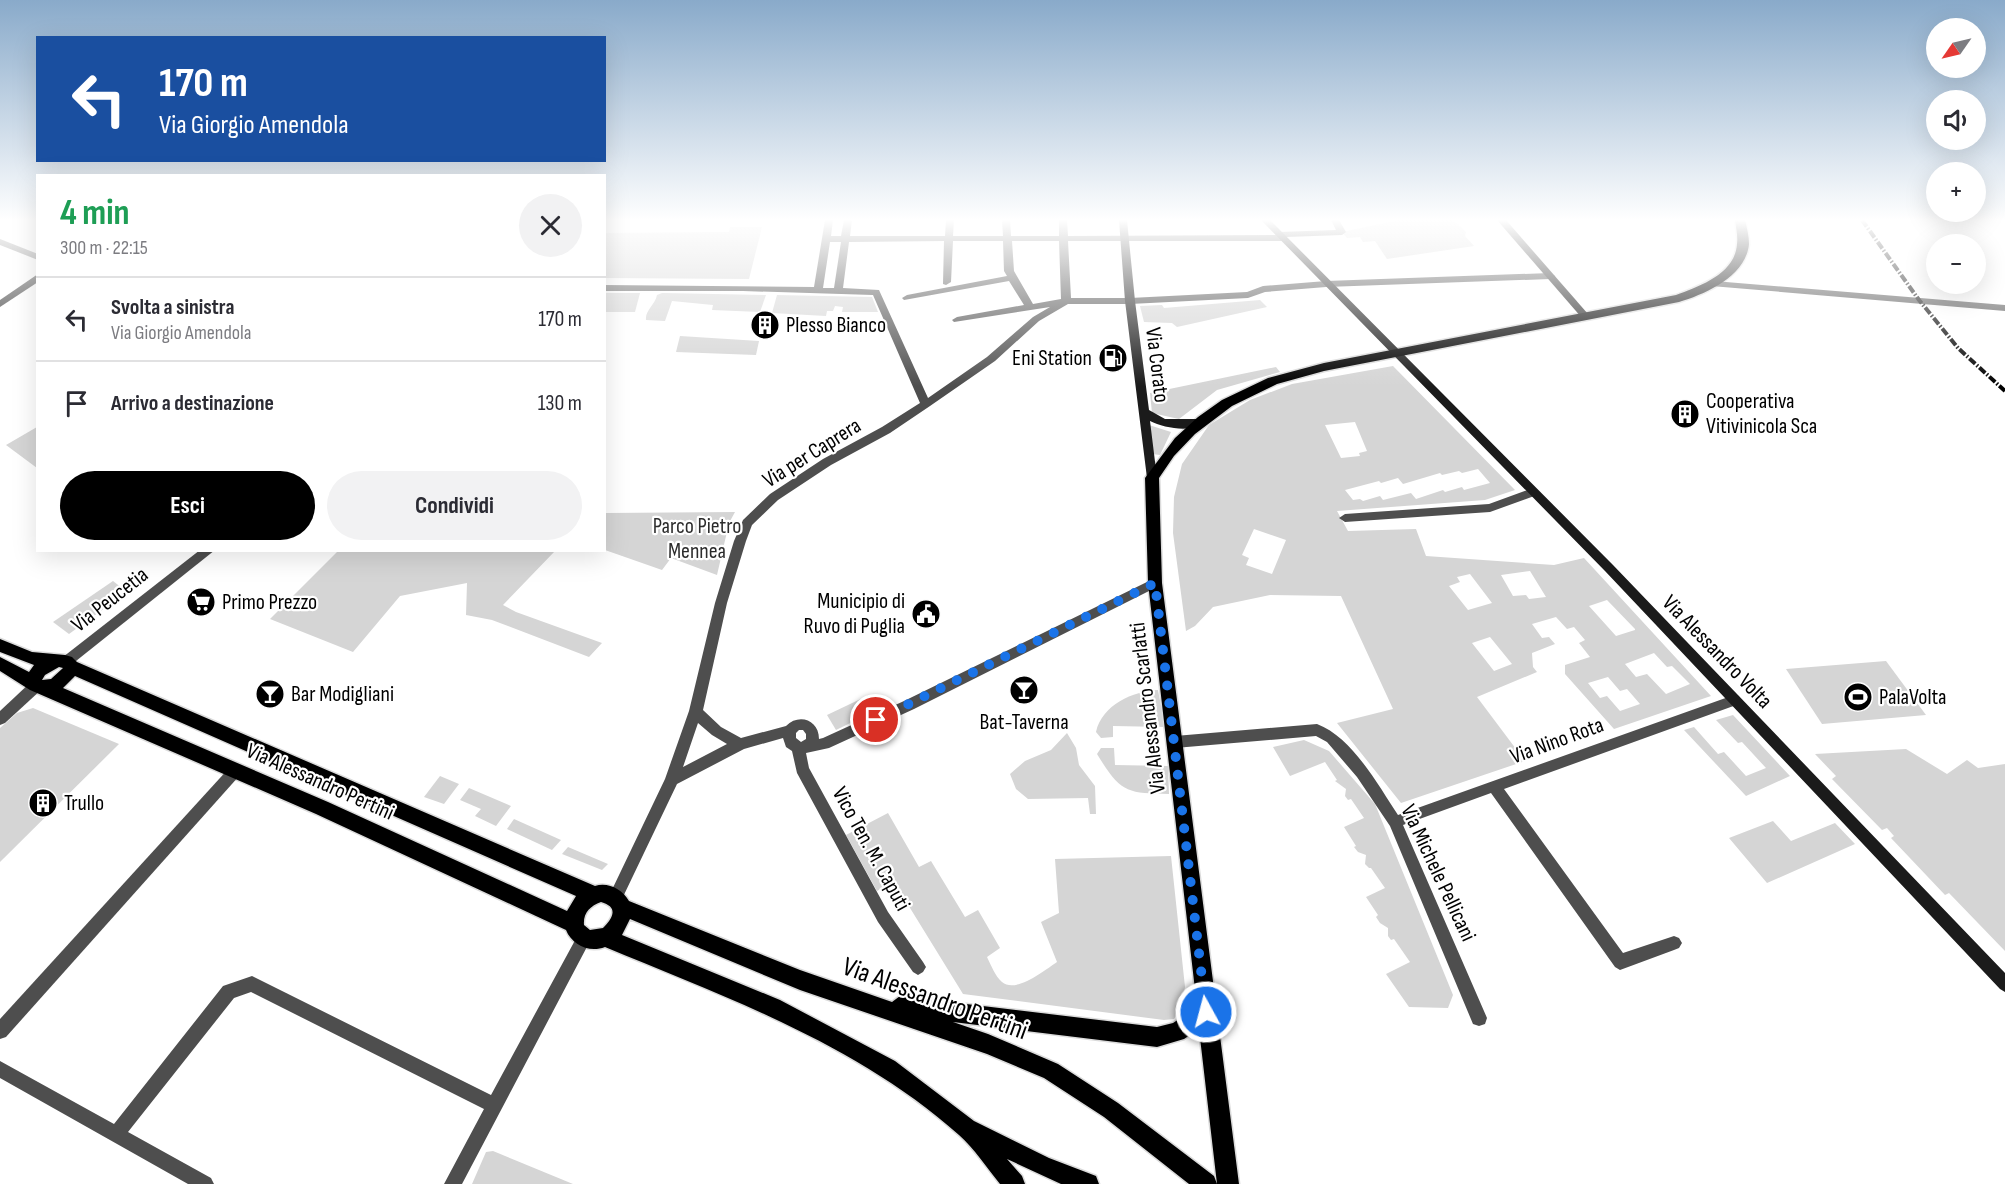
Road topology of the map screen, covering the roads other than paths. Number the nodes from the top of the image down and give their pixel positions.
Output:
1 (820, 275) edge
2 (840, 275) edge
3 (946, 275) edge
4 (1065, 275) edge
5 (1128, 275) edge
6 (1318, 275) edge
7 (1723, 275) edge
8 (1550, 276) joint
9 (36, 278) edge
10 (1012, 278) joint
11 (946, 282) dead end
12 (1326, 284) junction
13 (1714, 284) junction
14 (606, 288) edge
15 (818, 291) junction
16 (838, 291) junction
17 (907, 298) dead end
18 (1066, 301) junction
19 (1130, 301) junction
20 (0, 304) edge
21 (1030, 308) junction
22 (2005, 308) edge
23 (1585, 316) junction
24 (957, 320) dead end
25 (1394, 353) junction
26 (926, 404) junction
27 (1144, 412) junction
28 (1198, 423) junction
29 (1152, 478) junction
30 (1533, 492) junction
31 (1345, 518) dead end
32 (206, 552) edge
33 (1155, 583) junction
34 (0, 645) edge
35 (0, 663) edge
36 (64, 663) junction
37 (39, 685) junction
38 (1734, 700) junction
39 (696, 711) junction
40 (0, 718) edge
41 (791, 730) junction
42 (1175, 742) junction
43 (741, 744) junction
44 (802, 747) junction
45 (235, 771) junction
46 (672, 780) junction
47 (1494, 786) junction
48 (1395, 822) junction
49 (594, 895) junction
50 (619, 902) junction
51 (587, 933) junction
52 (1674, 943) dead end
53 (918, 967) dead end
54 (2005, 984) edge
55 (869, 1002) junction
56 (1206, 1012) junction
57 (1479, 1018) dead end
58 (0, 1031) edge
59 (0, 1069) edge
60 (494, 1105) junction
61 (967, 1128) junction
62 (116, 1134) junction
63 (205, 1184) edge
64 (453, 1184) edge
65 (1014, 1184) edge
66 (1088, 1184) edge
67 (1206, 1184) edge
68 (1228, 1184) edge

1 - 15 street
2 - 16 street
3 - 11 street
4 - 18 street
5 - 19 street, Via Corato
6 - 12 street, Via Alessandro Volta
7 - 13 main road
8 - 12 street
8 - 23 street
9 - 20 street
10 - 17 street
10 - 21 street
12 - 19 street
12 - 25 street, Via Alessandro Volta
13 - 22 street
13 - 23 main road
14 - 15 street
15 - 16 street
16 - 26 street
18 - 19 street
18 - 21 street
18 - 26 street, Via per Caprera
19 - 27 street, Via Corato
21 - 24 street
23 - 25 main road
25 - 28 main road
25 - 30 street, Via Alessandro Volta
26 - 39 street, Via per Caprera
27 - 28 street
27 - 29 street, Via Corato
28 - 29 main road
29 - 33 main road, Via Alessandro Scarlatti
30 - 31 street
30 - 38 street, Via Alessandro Volta
32 - 36 street, Via Peucetia
33 - 42 main road, Via Alessandro Scarlatti
33 - 44 street
34 - 36 main road, Via Alessandro Pertini
35 - 37 main road, Via Alessandro Pertini
36 - 37 main road
36 - 49 main road, Via Alessandro Pertini
37 - 40 street
37 - 45 main road, Via Alessandro Pertini
38 - 47 street, Via Nino Rota
38 - 54 street, Via Alessandro Volta
39 - 43 street
39 - 46 street, Via per Caprera
41 - 43 street
41 - 44 street
41 - 44 street
42 - 48 street, Via Michele Pellicani
42 - 56 main road, Via Alessandro Scarlatti
43 - 46 street
44 - 53 street, Vico Ten. M. Caputi
45 - 51 main road, Via Alessandro Pertini
45 - 58 street
46 - 50 street, Via per Caprera
47 - 48 street, Via Nino Rota
47 - 52 street
48 - 57 street, Via Michele Pellicani
49 - 50 main road
49 - 51 main road
50 - 51 main road
50 - 55 main road, Via Alessandro Pertini
51 - 60 street
51 - 61 main road, Via Alessandro Pertini
55 - 56 main road
55 - 67 main road, Via Alessandro Pertini
56 - 68 main road, Via Alessandro Scarlatti
59 - 62 street
60 - 62 street
60 - 64 street
61 - 65 main road
61 - 66 main road, Via Alessandro Pertini
62 - 63 street

